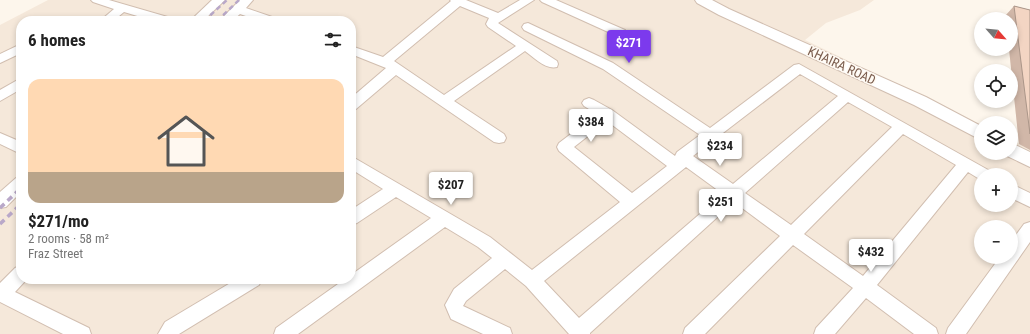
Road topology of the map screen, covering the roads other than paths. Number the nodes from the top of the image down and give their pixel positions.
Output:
1 (97, 0) edge
2 (219, 0) edge
3 (247, 0) edge
4 (458, 0) edge
5 (528, 0) edge
6 (546, 0) edge
7 (702, 0) edge
8 (122, 8) junction
9 (238, 9) junction
10 (112, 16) edge
11 (150, 16) edge
12 (201, 16) edge
13 (230, 16) edge
14 (258, 16) edge
15 (500, 18) junction
16 (528, 27) dead end
17 (621, 33) dead end
18 (524, 46) junction
19 (16, 50) edge
20 (356, 52) edge
21 (0, 58) edge
22 (552, 64) dead end
23 (390, 65) junction
24 (16, 86) edge
25 (0, 96) edge
26 (848, 96) junction
27 (356, 101) edge
28 (444, 101) junction
29 (589, 103) dead end
30 (607, 114) junction
31 (901, 127) junction
32 (974, 130) edge
33 (710, 135) junction
34 (0, 138) edge
35 (499, 138) dead end
36 (16, 146) edge
37 (1018, 154) edge
38 (1030, 160) edge
39 (682, 162) junction
40 (966, 164) junction
41 (356, 165) edge
42 (974, 169) edge
43 (16, 187) edge
44 (395, 188) junction
45 (734, 193) junction
46 (1018, 194) edge
47 (1030, 201) edge
48 (0, 202) edge
49 (632, 202) junction
50 (356, 215) edge
51 (444, 218) junction
52 (1030, 229) edge
53 (792, 234) junction
54 (1018, 246) edge
55 (504, 259) junction
56 (1005, 264) edge
57 (11, 279) edge
58 (532, 280) junction
59 (356, 281) edge
60 (245, 284) edge
61 (352, 284) edge
62 (865, 287) junction
63 (580, 332) edge
64 (82, 334) edge
65 (167, 334) edge
66 (283, 334) edge
67 (503, 334) edge
68 (692, 334) edge
69 (823, 334) edge
70 (929, 334) edge
71 (955, 334) edge

1 - 8 street
2 - 12 street
3 - 9 street
4 - 15 street
4 - 23 street
5 - 15 street
6 - 17 street
7 - 32 street, KHAIRA ROAD
8 - 10 street
8 - 11 street
9 - 13 street
9 - 14 street
15 - 18 street
16 - 33 street
18 - 22 street
18 - 28 street
19 - 21 street
20 - 23 street
23 - 27 street
23 - 28 street
24 - 25 street
26 - 31 street
26 - 33 street
26 - 45 street
28 - 35 street
29 - 30 street
30 - 39 street
30 - 49 street
31 - 40 street
31 - 53 street
33 - 39 street
34 - 36 street
37 - 38 street
39 - 45 street
39 - 49 street
40 - 42 street
40 - 62 street
41 - 44 street
43 - 48 street
44 - 50 street
44 - 51 street
45 - 53 street
45 - 63 street
46 - 47 street
49 - 58 street
51 - 55 street
51 - 59 street
52 - 54 street
53 - 62 street
53 - 68 street
55 - 58 street
55 - 67 street
56 - 71 street
57 - 64 street
58 - 63 street
60 - 65 street
61 - 66 street
62 - 69 street
62 - 70 street

